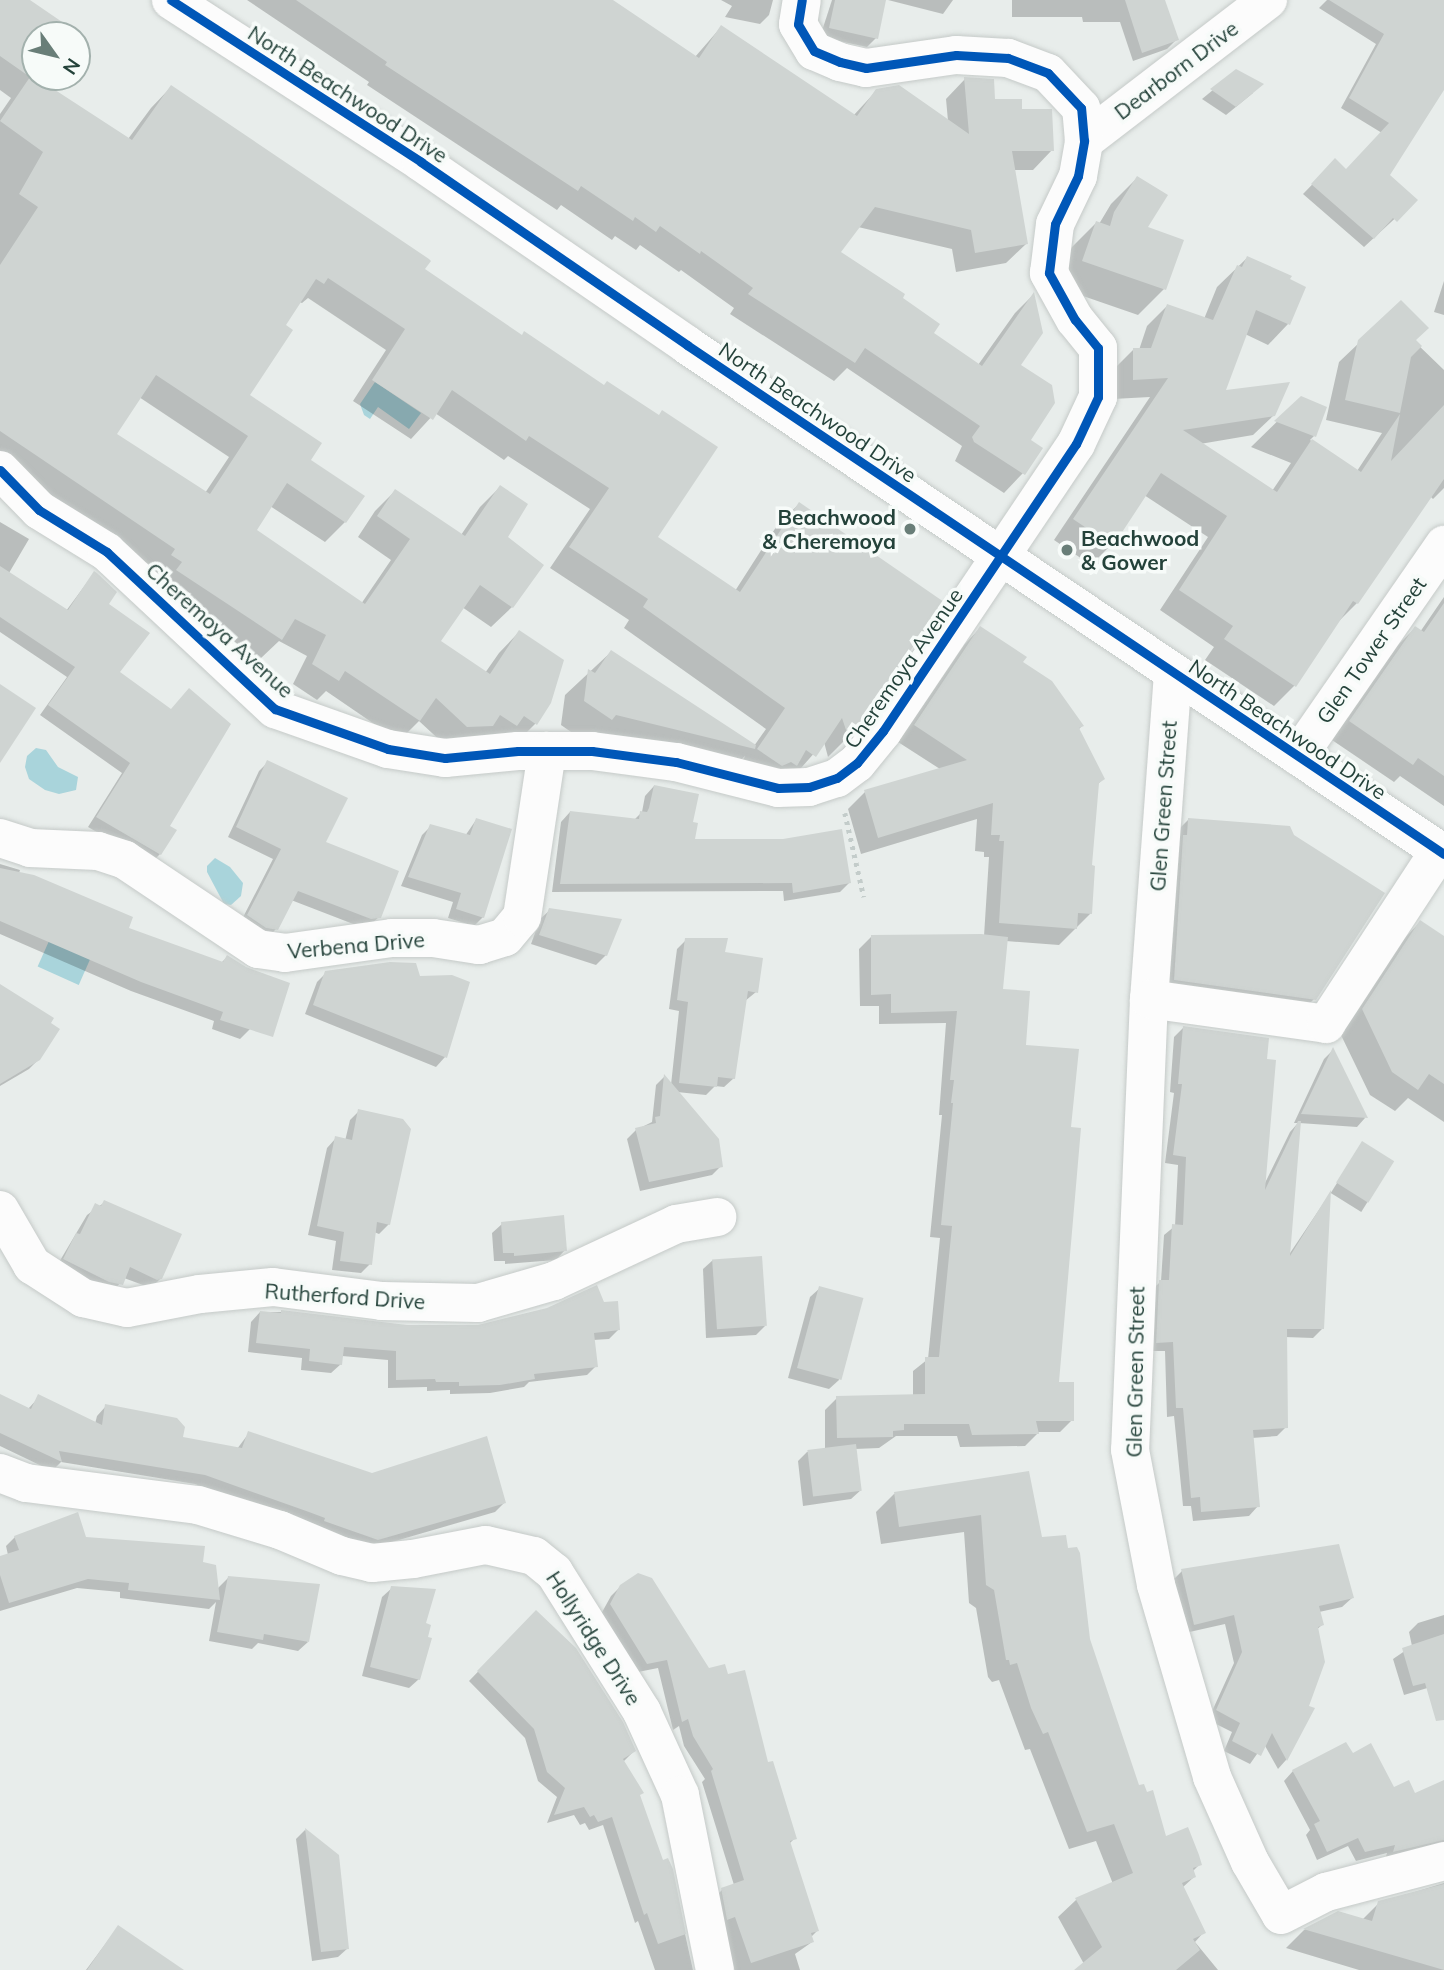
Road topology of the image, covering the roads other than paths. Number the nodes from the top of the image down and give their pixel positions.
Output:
1 (171, 0) edge
2 (802, 0) edge
3 (1268, 0) edge
4 (1084, 141) junction
5 (0, 470) edge
6 (1444, 545) edge
7 (1002, 558) junction
8 (1173, 673) junction
9 (547, 751) junction
10 (1298, 756) junction
11 (0, 838) edge
12 (1441, 853) edge
13 (1149, 999) junction
14 (0, 1210) edge
15 (717, 1217) dead end
16 (0, 1474) edge
17 (1444, 1861) edge
18 (715, 1970) edge

1 - 7 street, North Beachwood Drive
2 - 4 street, Cheremoya Avenue
3 - 4 street, Dearborn Drive
4 - 7 street, Cheremoya Avenue
5 - 9 street, Cheremoya Avenue
6 - 10 street, Glen Tower Street
7 - 8 street, North Beachwood Drive
7 - 9 street, Cheremoya Avenue
8 - 10 street, North Beachwood Drive
8 - 13 street, Glen Green Street
9 - 11 street, Verbena Drive
10 - 12 street, North Beachwood Drive
12 - 13 street
13 - 17 street, Glen Green Street
14 - 15 street, Rutherford Drive
16 - 18 street, Hollyridge Drive

